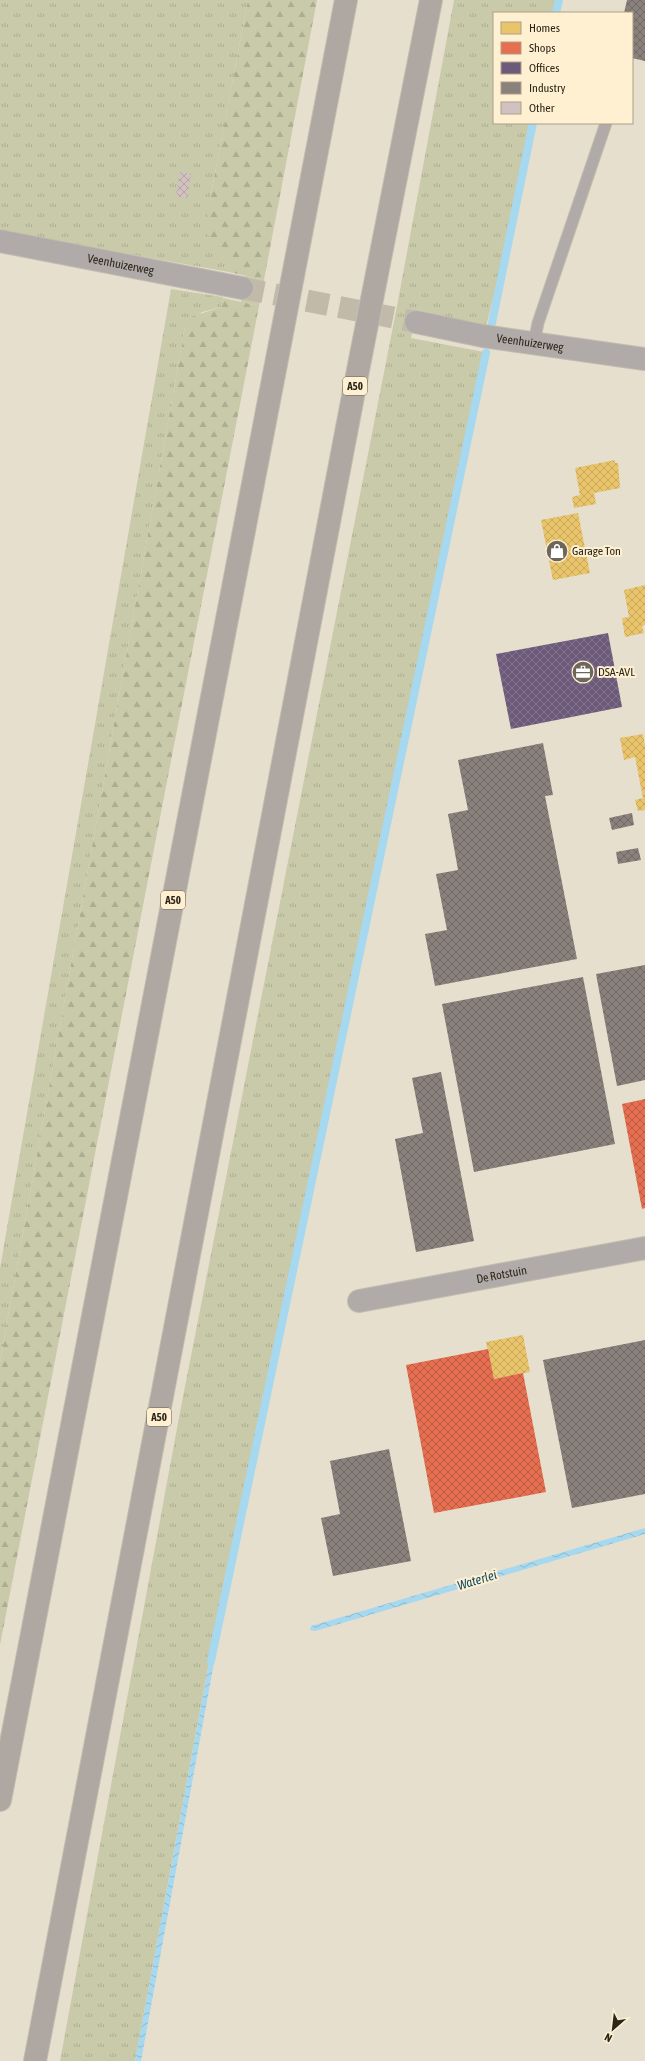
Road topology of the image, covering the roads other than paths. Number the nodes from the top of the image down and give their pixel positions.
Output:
1 (346, 0) edge
2 (431, 0) edge
3 (606, 124) edge
4 (0, 241) edge
5 (242, 288) tunnel mouth
6 (416, 322) tunnel mouth
7 (534, 344) junction
8 (645, 359) edge
9 (645, 1248) edge
10 (359, 1301) dead end
11 (0, 1800) edge
12 (35, 2061) edge

1 - 11 highway, A50
2 - 12 highway, A50
3 - 7 lane
4 - 5 street, Veenhuizerweg
6 - 7 street, Veenhuizerweg
7 - 8 street, Veenhuizerweg
9 - 10 street, De Rotstuin

